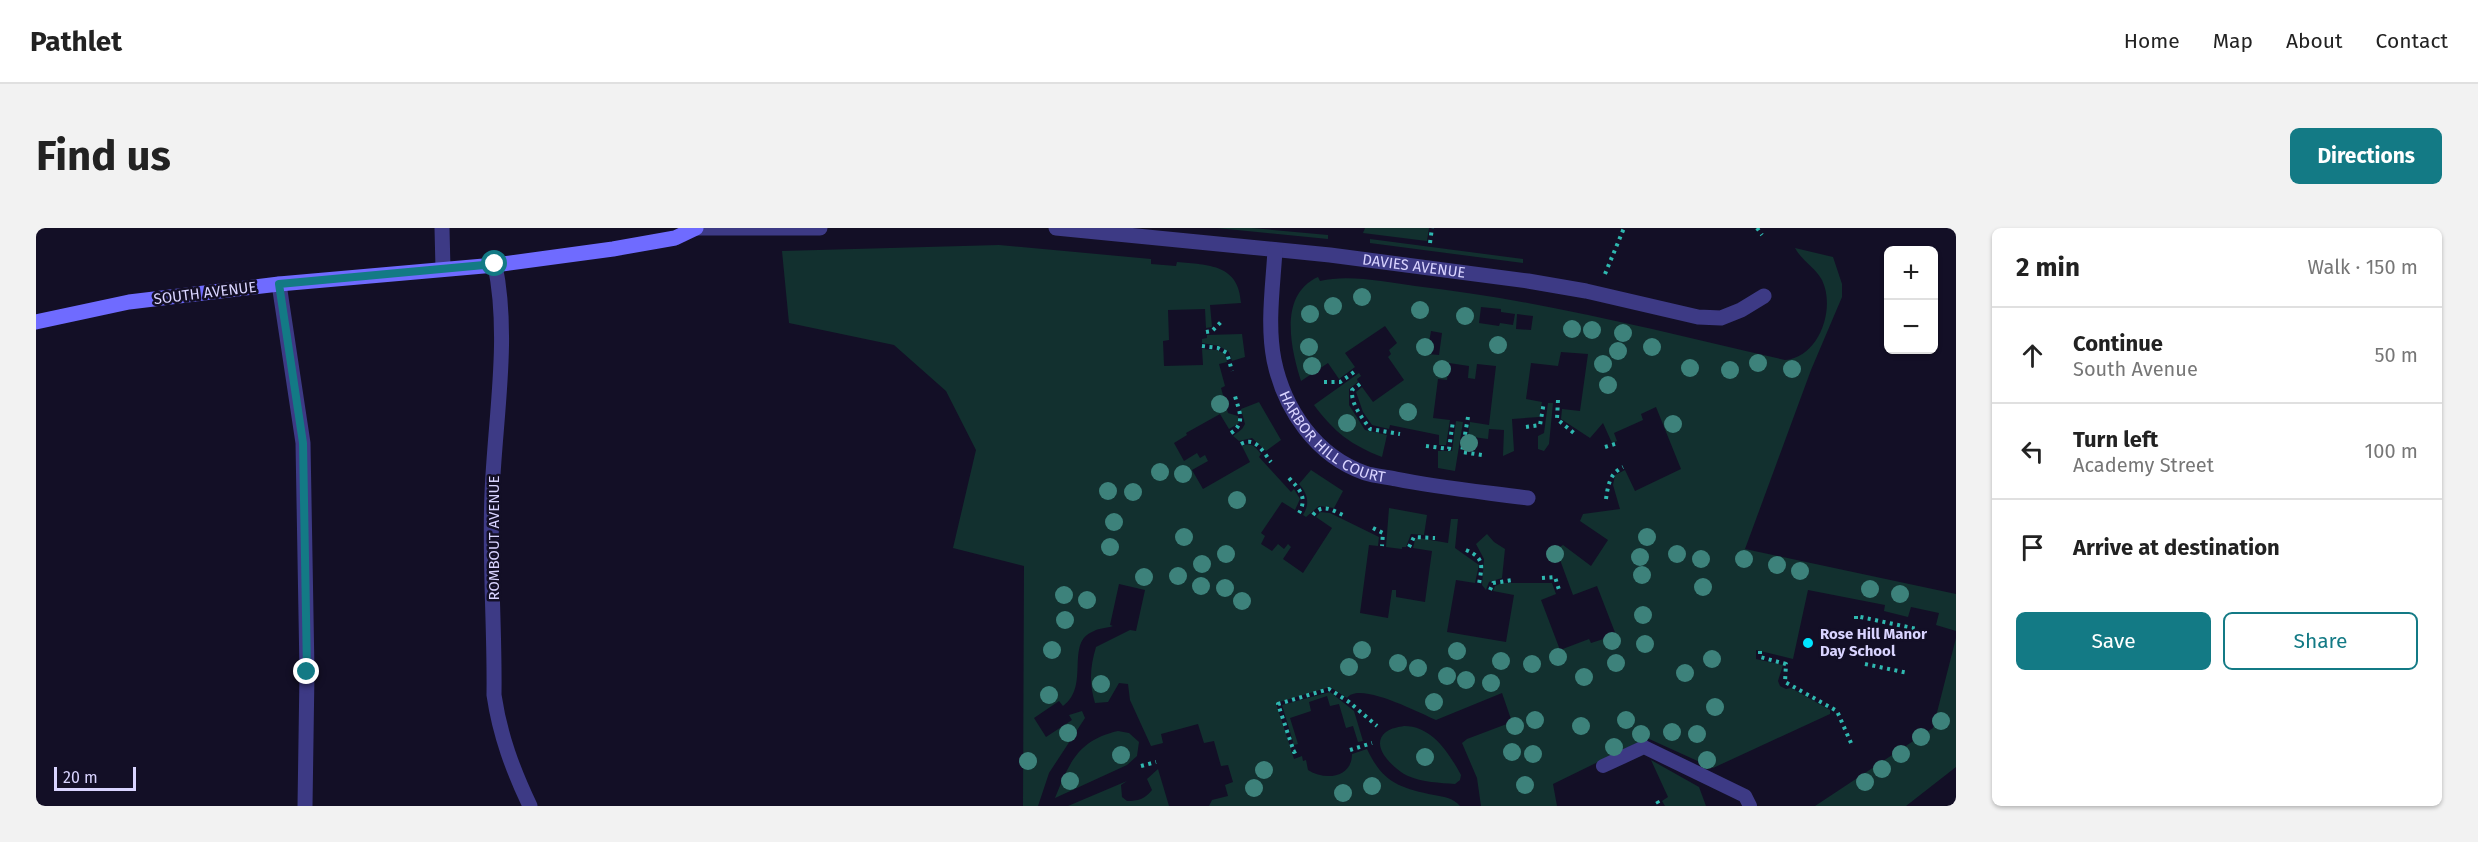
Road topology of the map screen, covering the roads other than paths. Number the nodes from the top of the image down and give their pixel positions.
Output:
1 (442, 228) edge
2 (696, 228) edge
3 (820, 228) edge
4 (1056, 228) edge
5 (1275, 250) junction
6 (495, 264) junction
7 (443, 269) junction
8 (279, 284) junction
9 (1764, 297) dead end
10 (36, 322) edge
11 (1528, 498) dead end
12 (1604, 766) dead end
13 (305, 806) edge
14 (530, 806) edge
15 (1750, 806) edge

1 - 7 street
2 - 3 street
2 - 6 street, SOUTH AVENUE
4 - 5 street, DAVIES AVENUE
5 - 9 street, DAVIES AVENUE
5 - 11 street, HARBOR HILL COURT
6 - 7 street, SOUTH AVENUE
6 - 14 street, ROMBOUT AVENUE
7 - 8 street, SOUTH AVENUE
8 - 10 street, SOUTH AVENUE
8 - 13 street
12 - 15 lane

